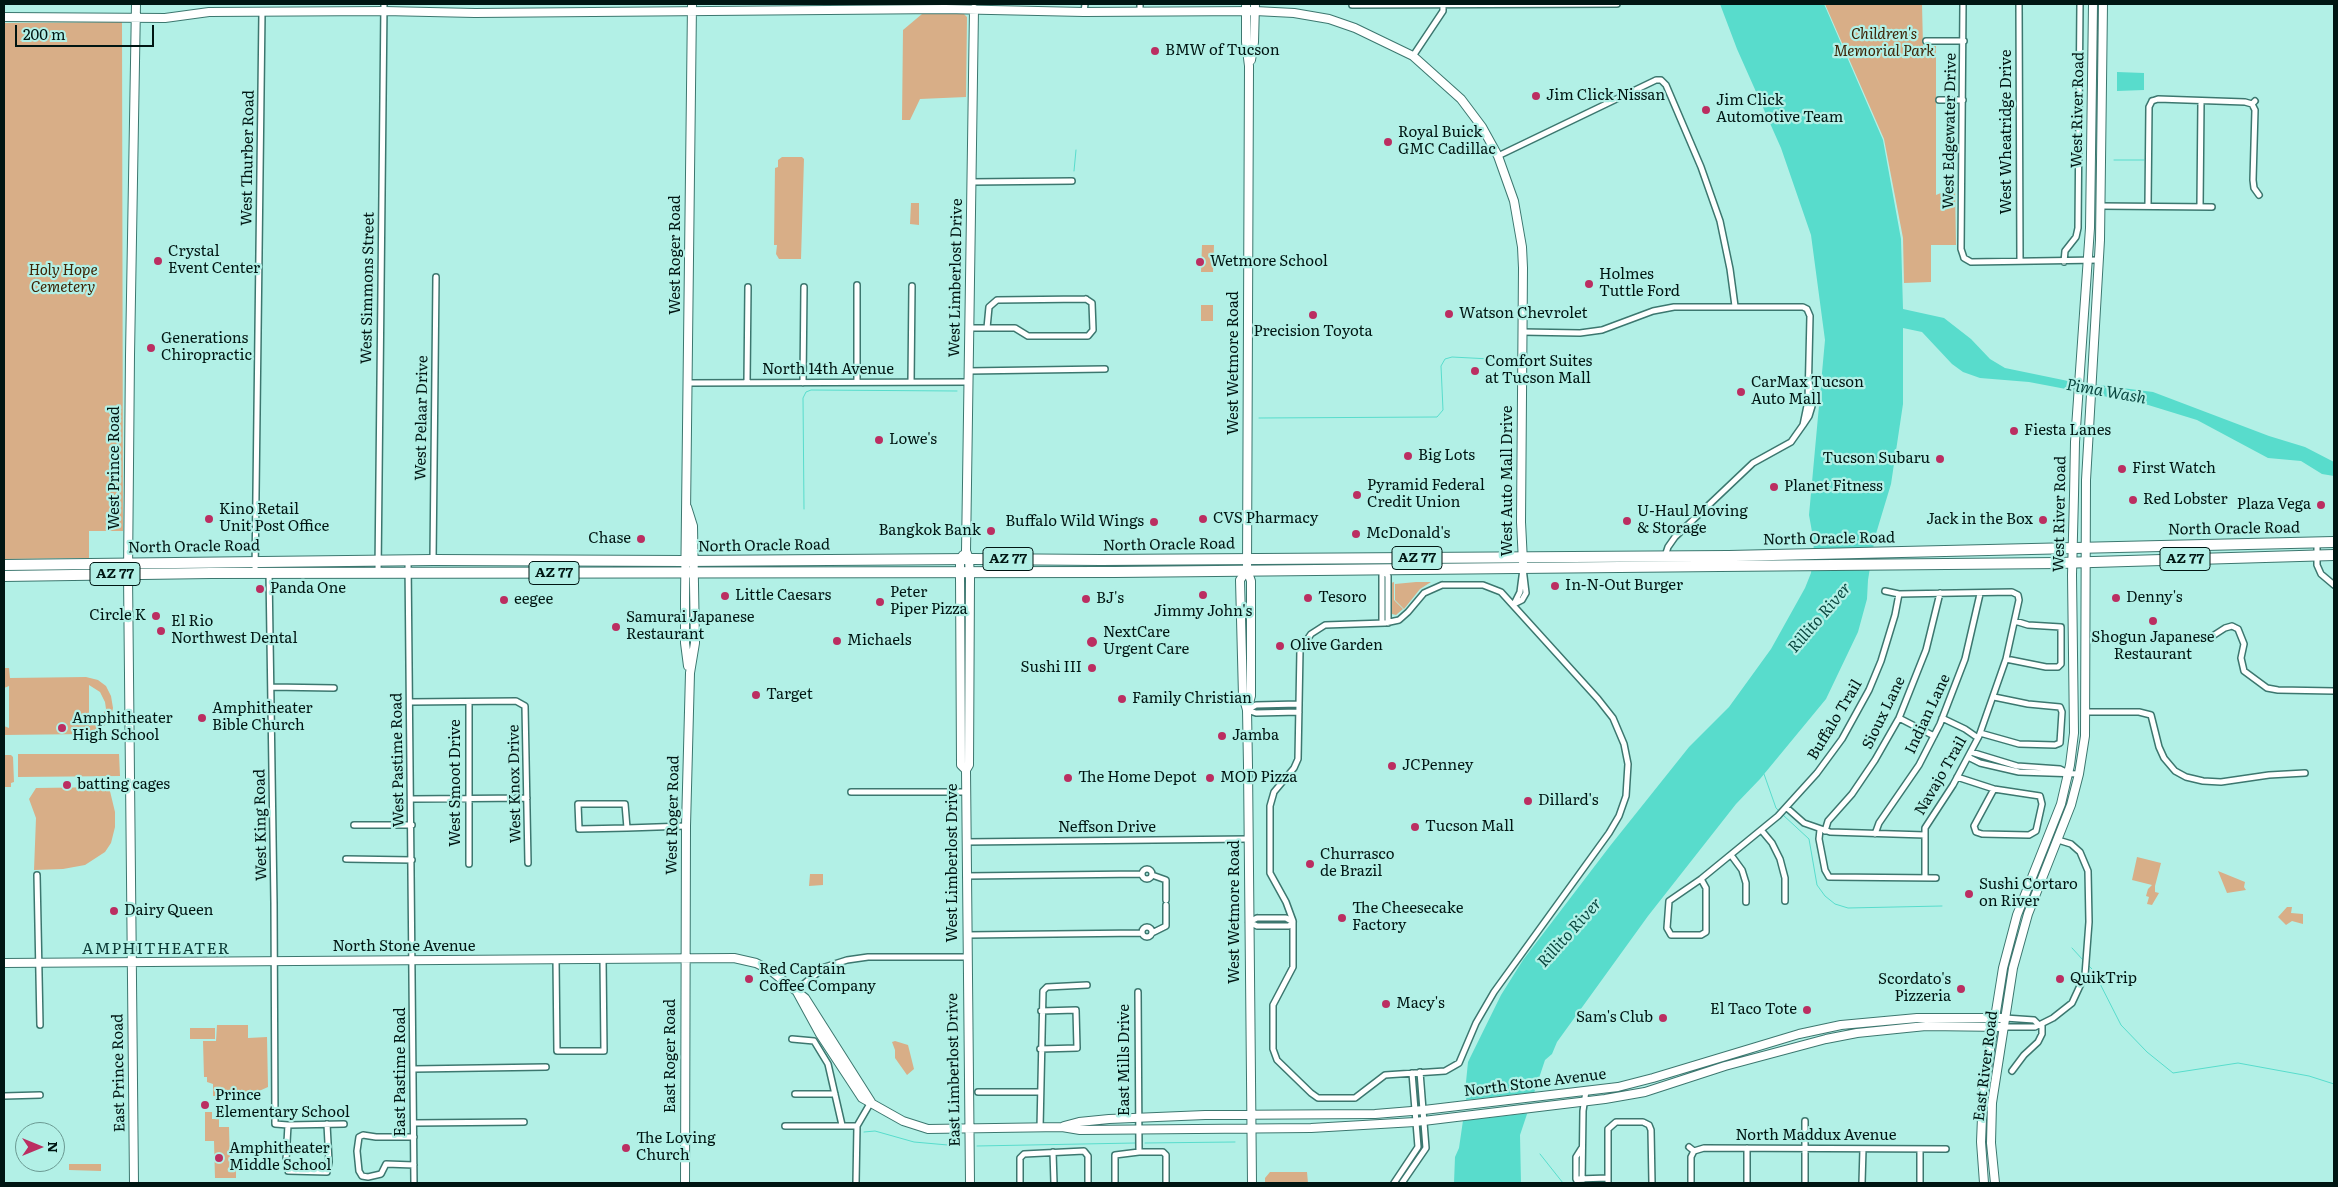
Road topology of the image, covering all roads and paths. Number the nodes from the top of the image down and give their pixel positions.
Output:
1 (136, 4) edge
2 (1546, 4) edge
3 (1584, 4) edge
4 (1595, 4) edge
5 (1617, 4) edge
6 (1963, 4) edge
7 (2019, 4) edge
8 (2080, 4) edge
9 (2093, 4) edge
10 (2103, 4) edge
11 (1352, 5) edge
12 (1443, 5) junction
13 (974, 6) edge
14 (384, 7) edge
15 (784, 7) edge
16 (845, 7) edge
17 (1246, 7) edge
18 (1255, 7) edge
19 (692, 8) edge
20 (707, 8) edge
21 (1029, 8) edge
22 (1084, 8) edge
23 (1140, 8) edge
24 (262, 12) junction
25 (4, 17) edge
26 (136, 17) junction
27 (1926, 41) dead end
28 (1964, 41) junction
29 (1413, 56) junction
30 (1250, 66) junction
31 (1939, 100) dead end
32 (1963, 100) junction
33 (2201, 101) junction
34 (1498, 156) junction
35 (971, 182) junction
36 (1072, 182) dead end
37 (2259, 195) dead end
38 (2148, 205) junction
39 (2100, 206) junction
40 (2200, 206) junction
41 (2212, 207) dead end
42 (1964, 258) junction
43 (2099, 260) junction
44 (2020, 261) junction
45 (2089, 261) junction
46 (1958, 262) dead end
47 (2064, 262) junction
48 (436, 277) dead end
49 (857, 285) dead end
50 (912, 286) dead end
51 (748, 287) dead end
52 (804, 287) dead end
53 (1735, 306) junction
54 (968, 328) junction
55 (987, 328) junction
56 (1522, 332) junction
57 (1105, 369) dead end
58 (968, 371) junction
59 (689, 382) junction
60 (747, 382) junction
61 (857, 382) junction
62 (911, 382) junction
63 (968, 382) junction
64 (803, 383) junction
65 (2334, 542) edge
66 (2317, 543) junction
67 (2086, 547) junction
68 (2072, 548) junction
69 (1918, 552) junction
70 (1785, 554) junction
71 (1665, 555) junction
72 (2317, 555) junction
73 (2334, 555) edge
74 (965, 557) junction
75 (1247, 559) junction
76 (378, 560) junction
77 (408, 560) junction
78 (433, 560) junction
79 (830, 560) junction
80 (875, 560) junction
81 (1101, 560) junction
82 (1169, 560) junction
83 (255, 561) junction
84 (269, 561) junction
85 (548, 561) junction
86 (690, 561) junction
87 (129, 562) junction
88 (1523, 562) junction
89 (2072, 562) junction
90 (2085, 562) junction
91 (4, 565) edge
92 (1878, 565) junction
93 (1664, 566) junction
94 (1727, 566) junction
95 (1382, 569) junction
96 (1247, 570) junction
97 (965, 571) junction
98 (786, 572) junction
99 (830, 572) junction
100 (1038, 572) junction
101 (1102, 572) junction
102 (255, 573) junction
103 (269, 573) junction
104 (378, 573) junction
105 (408, 573) junction
106 (548, 573) junction
107 (690, 573) junction
108 (128, 574) junction
109 (4, 576) edge
110 (2334, 585) edge
111 (1884, 591) dead end
112 (1940, 593) junction
113 (1899, 594) junction
114 (1980, 594) junction
115 (1514, 604) junction
116 (2015, 621) junction
117 (1382, 623) junction
118 (1388, 623) junction
119 (2208, 639) dead end
120 (2006, 659) junction
121 (960, 673) junction
122 (968, 680) junction
123 (271, 687) junction
124 (334, 688) dead end
125 (2334, 691) edge
126 (1994, 696) junction
127 (529, 698) dead end
128 (410, 702) junction
129 (469, 702) junction
130 (524, 704) junction
131 (1299, 704) junction
132 (1246, 710) junction
133 (1300, 712) junction
134 (2086, 712) junction
135 (1899, 718) junction
136 (1942, 718) junction
137 (961, 732) junction
138 (1934, 736) junction
139 (1979, 736) junction
140 (969, 738) junction
141 (1970, 755) junction
142 (966, 770) junction
143 (2069, 773) junction
144 (2305, 773) dead end
145 (2079, 774) junction
146 (1957, 777) junction
147 (1994, 789) junction
148 (851, 792) dead end
149 (966, 792) junction
150 (468, 798) junction
151 (527, 798) junction
152 (412, 799) junction
153 (1786, 809) junction
154 (354, 824) dead end
155 (412, 825) junction
156 (686, 826) junction
157 (627, 828) junction
158 (1762, 831) junction
159 (1822, 831) junction
160 (1875, 834) junction
161 (1925, 835) junction
162 (1248, 839) junction
163 (2058, 840) junction
164 (966, 842) junction
165 (1731, 856) junction
166 (346, 859) dead end
167 (412, 860) junction
168 (528, 863) dead end
169 (469, 864) dead end
170 (37, 875) dead end
171 (966, 876) junction
172 (1925, 878) junction
173 (1936, 878) dead end
174 (1701, 880) junction
175 (1785, 901) dead end
176 (1746, 902) dead end
177 (1249, 922) junction
178 (1293, 922) junction
179 (966, 936) junction
180 (2017, 952) joint
181 (2006, 954) joint
182 (967, 957) junction
183 (685, 958) junction
184 (556, 959) junction
185 (603, 959) junction
186 (413, 960) junction
187 (131, 962) junction
188 (274, 962) junction
189 (4, 963) edge
190 (38, 963) junction
191 (1087, 985) dead end
192 (796, 990) junction
193 (1138, 992) dead end
194 (1041, 1012) junction
195 (2005, 1018) junction
196 (1994, 1022) junction
197 (2040, 1024) junction
198 (40, 1025) dead end
199 (2004, 1027) junction
200 (792, 1039) dead end
201 (1040, 1049) junction
202 (546, 1067) dead end
203 (414, 1068) junction
204 (2012, 1071) dead end
205 (1420, 1072) junction
206 (1412, 1073) junction
207 (1586, 1091) junction
208 (978, 1092) dead end
209 (1040, 1092) junction
210 (795, 1094) dead end
211 (834, 1094) junction
212 (40, 1095) dead end
213 (4, 1096) edge
214 (872, 1102) junction
215 (1583, 1102) junction
216 (1424, 1110) junction
217 (1414, 1111) junction
218 (1251, 1114) junction
219 (1138, 1118) junction
220 (1425, 1121) junction
221 (1805, 1121) dead end
222 (524, 1122) dead end
223 (1415, 1122) junction
224 (288, 1124) junction
225 (327, 1124) junction
226 (344, 1124) dead end
227 (414, 1124) junction
228 (842, 1125) junction
229 (785, 1126) dead end
230 (857, 1126) junction
231 (1062, 1127) junction
232 (1040, 1128) junction
233 (1251, 1128) junction
234 (1138, 1129) junction
235 (968, 1130) junction
236 (414, 1137) junction
237 (1689, 1147) dead end
238 (1747, 1148) junction
239 (1805, 1149) junction
240 (1863, 1149) junction
241 (1920, 1149) junction
242 (1946, 1149) dead end
243 (1694, 1151) junction
244 (1053, 1152) junction
245 (1139, 1152) junction
246 (414, 1165) junction
247 (1580, 1181) edge
248 (1608, 1181) edge
249 (134, 1183) edge
250 (414, 1183) edge
251 (685, 1183) edge
252 (856, 1183) edge
253 (970, 1183) edge
254 (1020, 1183) edge
255 (1054, 1183) edge
256 (1088, 1183) edge
257 (1115, 1183) edge
258 (1166, 1183) edge
259 (1252, 1183) edge
260 (1394, 1183) edge
261 (1402, 1183) edge
262 (1652, 1183) edge
263 (1691, 1183) edge
264 (1747, 1183) edge
265 (1805, 1183) edge
266 (1862, 1183) edge
267 (1920, 1183) edge
268 (1984, 1183) edge
269 (1995, 1183) edge

1 - 26 main road, West Prince Road
2 - 3 street
2 - 12 street
3 - 4 street
4 - 5 street
6 - 28 street, West Edgewater Drive
7 - 44 street, West Wheatridge Drive
8 - 47 street
9 - 45 main road, West River Road
10 - 39 main road, West River Road
11 - 12 street
12 - 29 street
13 - 16 main road, West Auto Mall Drive
13 - 21 main road, West Auto Mall Drive
13 - 35 main road, West Limberlost Drive
14 - 19 main road, West Auto Mall Drive
14 - 24 main road, West Auto Mall Drive
14 - 76 street, West Simmons Street
15 - 16 main road, West Auto Mall Drive
15 - 20 main road, West Auto Mall Drive
17 - 18 main road, West Auto Mall Drive
17 - 23 main road, West Auto Mall Drive
17 - 30 main road, West Wetmore Road
18 - 29 main road, West Auto Mall Drive
18 - 30 main road, West Wetmore Road
19 - 20 main road, West Auto Mall Drive
19 - 59 main road, West Roger Road
21 - 22 main road, West Auto Mall Drive
22 - 23 main road, West Auto Mall Drive
24 - 26 main road, West Auto Mall Drive
24 - 83 street, West Thurber Road
25 - 26 main road, West Auto Mall Drive
26 - 87 main road, West Prince Road
27 - 28 street
28 - 32 street, West Edgewater Drive
29 - 34 main road, West Auto Mall Drive
30 - 75 main road, West Wetmore Road
31 - 32 street
32 - 42 street, West Edgewater Drive
33 - 37 street
33 - 38 street
33 - 40 street
34 - 53 street
34 - 56 main road, West Auto Mall Drive
35 - 36 street
35 - 54 main road, West Limberlost Drive
38 - 39 street
38 - 40 street
39 - 43 main road, West River Road
40 - 41 street
42 - 44 street
42 - 46 street
43 - 45 street
43 - 67 main road, West River Road
44 - 47 street
45 - 47 street
45 - 68 main road, West River Road
48 - 78 street, West Pelaar Drive
49 - 61 street
50 - 62 street
51 - 60 street
52 - 64 street
53 - 56 street
53 - 71 street
54 - 55 street
54 - 58 main road, West Limberlost Drive
55 - 55 street
56 - 88 main road, West Auto Mall Drive
57 - 58 street
58 - 63 main road, West Limberlost Drive
59 - 60 street, North 14th Avenue
59 - 86 main road, West Roger Road
60 - 64 street, North 14th Avenue
61 - 62 street, North 14th Avenue
61 - 64 street, North 14th Avenue
62 - 63 street, North 14th Avenue
63 - 74 main road, West Limberlost Drive
65 - 66 highway, North Oracle Road / AZ 77
66 - 67 highway, North Oracle Road / AZ 77
66 - 72 street
67 - 68 highway, North Oracle Road / AZ 77
67 - 90 main road, West River Road
68 - 69 highway, North Oracle Road / AZ 77
68 - 89 main road, West River Road
69 - 70 highway, North Oracle Road / AZ 77
69 - 92 highway
70 - 71 highway, North Oracle Road / AZ 77
70 - 94 highway
71 - 88 highway, North Oracle Road / AZ 77
71 - 93 street
72 - 73 highway, North Oracle Road / AZ 77
72 - 90 highway, North Oracle Road / AZ 77
72 - 110 street
74 - 80 highway, North Oracle Road / AZ 77
74 - 81 highway, North Oracle Road / AZ 77
74 - 97 main road, West Limberlost Drive
75 - 82 highway, North Oracle Road / AZ 77
75 - 88 highway, North Oracle Road / AZ 77
75 - 96 main road, West Wetmore Road
76 - 77 highway, North Oracle Road / AZ 77
76 - 84 highway, North Oracle Road / AZ 77
76 - 104 street, West Simmons Street
77 - 78 highway, North Oracle Road / AZ 77
77 - 105 street, West Pastime Road
78 - 85 highway, North Oracle Road / AZ 77
79 - 80 highway, North Oracle Road / AZ 77
79 - 86 highway, North Oracle Road / AZ 77
79 - 98 highway
80 - 99 highway
81 - 82 highway, North Oracle Road / AZ 77
81 - 100 highway
82 - 101 highway
83 - 84 highway, North Oracle Road / AZ 77
83 - 87 highway, North Oracle Road / AZ 77
83 - 102 street, West Thurber Road
84 - 103 street, West King Road
85 - 86 highway, North Oracle Road / AZ 77
85 - 106 highway
86 - 107 main road, West Roger Road
87 - 91 highway, North Oracle Road / AZ 77
87 - 108 main road, West Prince Road
88 - 93 highway, North Oracle Road / AZ 77
88 - 95 highway, North Oracle Road / AZ 77
88 - 115 street, West Auto Mall Drive
89 - 90 highway, North Oracle Road / AZ 77
89 - 92 highway, North Oracle Road / AZ 77
89 - 143 main road, West River Road
90 - 134 main road, West River Road
92 - 94 highway, North Oracle Road / AZ 77
93 - 94 highway, North Oracle Road / AZ 77
95 - 96 highway, North Oracle Road / AZ 77
95 - 117 street
95 - 118 street
96 - 101 highway, North Oracle Road / AZ 77
96 - 132 main road, West Wetmore Road
97 - 99 highway, North Oracle Road / AZ 77
97 - 100 highway, North Oracle Road / AZ 77
97 - 121 main road, West Limberlost Drive
97 - 122 main road, West Limberlost Drive
98 - 99 highway, North Oracle Road / AZ 77
98 - 107 highway, North Oracle Road / AZ 77
100 - 101 highway, North Oracle Road / AZ 77
102 - 103 highway, North Oracle Road / AZ 77
102 - 108 highway, North Oracle Road / AZ 77
103 - 104 highway, North Oracle Road / AZ 77
103 - 123 street, West King Road
104 - 105 highway, North Oracle Road / AZ 77
105 - 106 highway, North Oracle Road / AZ 77
105 - 128 street, West Pastime Road
106 - 107 highway, North Oracle Road / AZ 77
107 - 156 main road, West Roger Road
108 - 109 highway, North Oracle Road / AZ 77
108 - 187 main road, West Prince Road
111 - 113 street
112 - 113 street
112 - 114 street
112 - 135 street, Sioux Lane
113 - 153 street, Buffalo Trail
114 - 116 street, Navajo Trail
114 - 136 street, Indian Lane
115 - 118 street
115 - 205 street
116 - 120 street, Navajo Trail
116 - 120 street
117 - 118 street
117 - 131 street
119 - 125 street
120 - 126 street, Navajo Trail
121 - 122 main road
121 - 137 main road, West Limberlost Drive
122 - 140 main road, West Limberlost Drive
123 - 124 street
123 - 188 street, West King Road
126 - 139 street, Navajo Trail
126 - 139 street
127 - 130 street
128 - 129 street
128 - 152 street, West Pastime Road
129 - 130 street
129 - 150 street, West Smoot Drive
130 - 151 street, West Knox Drive
131 - 132 street
131 - 133 street
132 - 133 street
132 - 162 main road, West Wetmore Road
133 - 178 street
134 - 144 street
134 - 145 main road, West River Road
135 - 138 street
135 - 159 street, Sioux Lane
136 - 138 street, Indian Lane
136 - 139 street
137 - 140 main road
137 - 142 main road, West Limberlost Drive
138 - 160 street, Indian Lane
139 - 141 street, Navajo Trail
140 - 142 main road, West Limberlost Drive
141 - 143 street
141 - 146 street, Navajo Trail
142 - 149 main road, West Limberlost Drive
143 - 145 street
143 - 181 main road, West River Road
145 - 163 main road, West River Road
146 - 147 street
146 - 161 street, Navajo Trail
147 - 147 street
148 - 149 street
149 - 164 main road, West Limberlost Drive
150 - 151 street
150 - 152 street
150 - 169 street, West Smoot Drive
151 - 168 street, West Knox Drive
152 - 155 street, West Pastime Road
153 - 158 street, Buffalo Trail
153 - 159 street, Navajo Trail
154 - 155 street
155 - 167 street, West Pastime Road
156 - 157 street
156 - 183 main road, West Roger Road
157 - 157 street
158 - 165 street, Buffalo Trail
158 - 175 street
159 - 160 street, Navajo Trail
159 - 172 street
160 - 161 street, Navajo Trail
161 - 172 street
162 - 164 street, Neffson Drive
162 - 177 main road, West Wetmore Road
163 - 180 main road, West River Road
163 - 197 street
164 - 171 main road, West Limberlost Drive
165 - 174 street, Buffalo Trail
165 - 176 street
166 - 167 street
167 - 186 street, West Pastime Road
170 - 190 street
171 - 179 main road, West Limberlost Drive
171 - 179 street
172 - 173 street
174 - 174 street, Buffalo Trail
177 - 178 street
177 - 178 street
177 - 218 main road, West Wetmore Road
178 - 206 street
179 - 182 main road, West Limberlost Drive
180 - 195 main road, East River Road
181 - 196 main road, East River Road
182 - 192 street
182 - 235 main road, East Limberlost Drive
183 - 185 main road, North Stone Avenue
183 - 192 main road, North Stone Avenue
183 - 251 main road, East Roger Road
184 - 185 main road, North Stone Avenue
184 - 185 street
184 - 186 main road, North Stone Avenue
186 - 188 main road, North Stone Avenue
186 - 203 street, East Pastime Road
187 - 188 main road, North Stone Avenue
187 - 190 main road, North Stone Avenue
187 - 249 main road, East Prince Road
188 - 224 street, West King Road
189 - 190 main road, North Stone Avenue
190 - 198 street
191 - 194 street
192 - 214 main road, North Stone Avenue
193 - 219 street, East Mills Drive
194 - 201 street
194 - 201 street
195 - 196 main road, North Stone Avenue
195 - 197 street
195 - 199 main road, East River Road
196 - 199 main road, North Stone Avenue
196 - 207 main road, North Stone Avenue
196 - 215 main road, North Stone Avenue
196 - 268 main road, East River Road
197 - 199 street
197 - 204 street
199 - 269 main road, East River Road
200 - 211 street
201 - 209 street
202 - 203 street
203 - 227 street, East Pastime Road
205 - 206 street
205 - 216 street
206 - 217 street
207 - 215 street
207 - 216 main road, North Stone Avenue
208 - 209 street
209 - 232 street
210 - 211 street
211 - 228 street
212 - 213 street
214 - 230 street
214 - 235 main road, North Stone Avenue
215 - 220 main road, North Stone Avenue
215 - 247 street
216 - 217 main road, North Stone Avenue
216 - 220 street
217 - 218 main road, North Stone Avenue
217 - 223 street
218 - 219 main road, North Stone Avenue
218 - 233 main road, West Wetmore Road
219 - 231 main road, North Stone Avenue
219 - 234 street, East Mills Drive
220 - 223 main road, North Stone Avenue
220 - 261 street
221 - 239 street
222 - 227 street
223 - 233 main road, North Stone Avenue
223 - 260 street
224 - 225 street
224 - 225 street
225 - 226 street
227 - 236 street, East Pastime Road
228 - 229 street
228 - 230 street
230 - 252 street
231 - 232 main road, North Stone Avenue
231 - 234 main road, North Stone Avenue
232 - 235 main road, North Stone Avenue
233 - 234 main road, North Stone Avenue
233 - 259 main road, West Wetmore Road
234 - 245 street, East Mills Drive
235 - 253 main road, East Limberlost Drive
236 - 246 street, East Pastime Road
236 - 246 street
237 - 243 street
238 - 239 street, North Maddux Avenue
238 - 243 street, North Maddux Avenue
238 - 264 street
239 - 240 street, North Maddux Avenue
239 - 265 street
240 - 241 street, North Maddux Avenue
240 - 266 street
241 - 242 street, North Maddux Avenue
241 - 267 street
243 - 263 street
244 - 254 street
244 - 255 street
244 - 256 street
245 - 257 street
245 - 258 street
246 - 250 street, East Pastime Road
247 - 248 street
248 - 262 street

